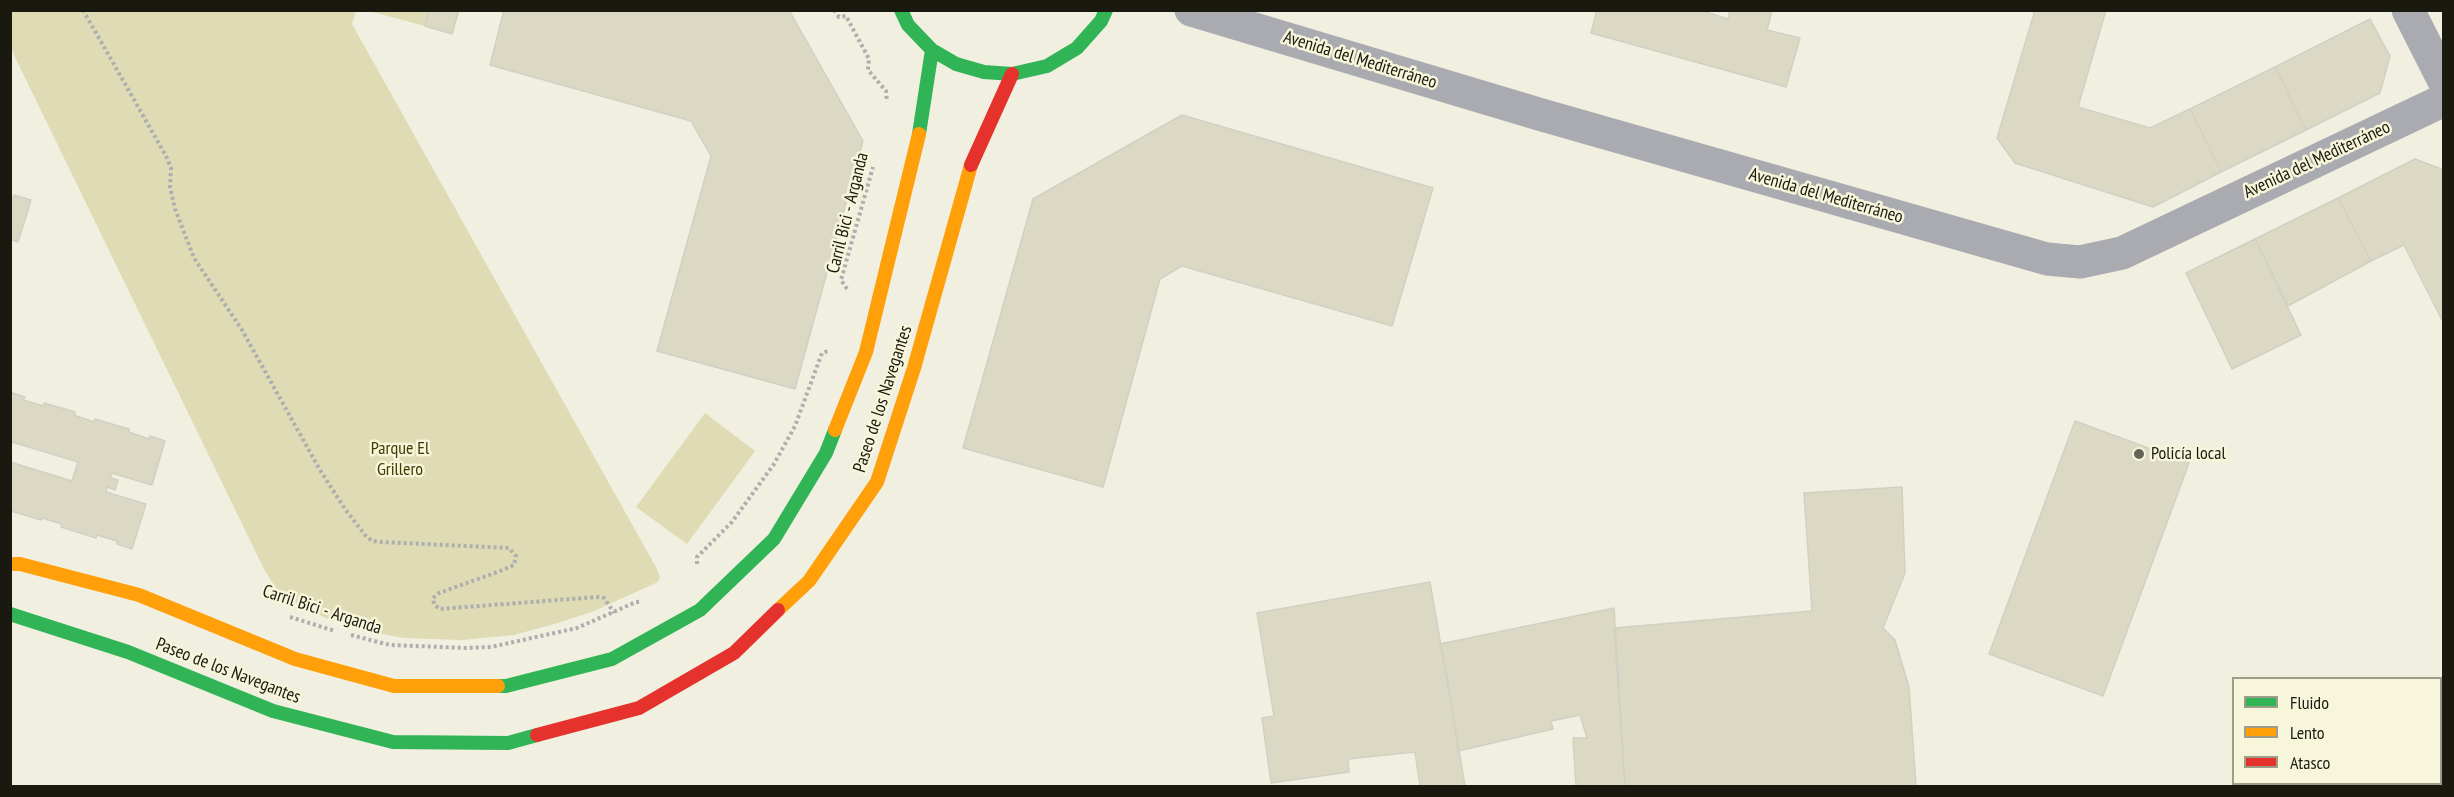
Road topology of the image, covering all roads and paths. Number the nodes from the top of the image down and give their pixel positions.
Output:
1 (83, 10) edge
2 (834, 10) edge
3 (901, 10) edge
4 (1106, 10) edge
5 (1191, 10) edge
6 (2408, 10) edge
7 (932, 50) junction
8 (1012, 74) junction
9 (2444, 81) edge
10 (2444, 100) edge
11 (887, 111) dead end
12 (874, 163) dead end
13 (845, 300) dead end
14 (833, 349) dead end
15 (10, 564) edge
16 (697, 572) dead end
17 (644, 603) dead end
18 (613, 612) junction
19 (279, 613) dead end
20 (10, 614) edge
21 (340, 633) dead end
22 (348, 635) dead end
23 (634, 647) junction

1 - 18 path
2 - 11 path
3 - 7 main road
4 - 8 main road
5 - 10 street, Avenida del Mediterráneo
6 - 9 street
7 - 8 main road
7 - 23 main road, Paseo de los Navegantes
8 - 20 main road, Paseo de los Navegantes
12 - 13 path, Carril Bici - Arganda
14 - 16 path
15 - 23 main road, Paseo de los Navegantes
17 - 18 path, Carril Bici - Arganda
18 - 22 path, Carril Bici - Arganda
18 - 23 path
19 - 21 path, Carril Bici - Arganda

